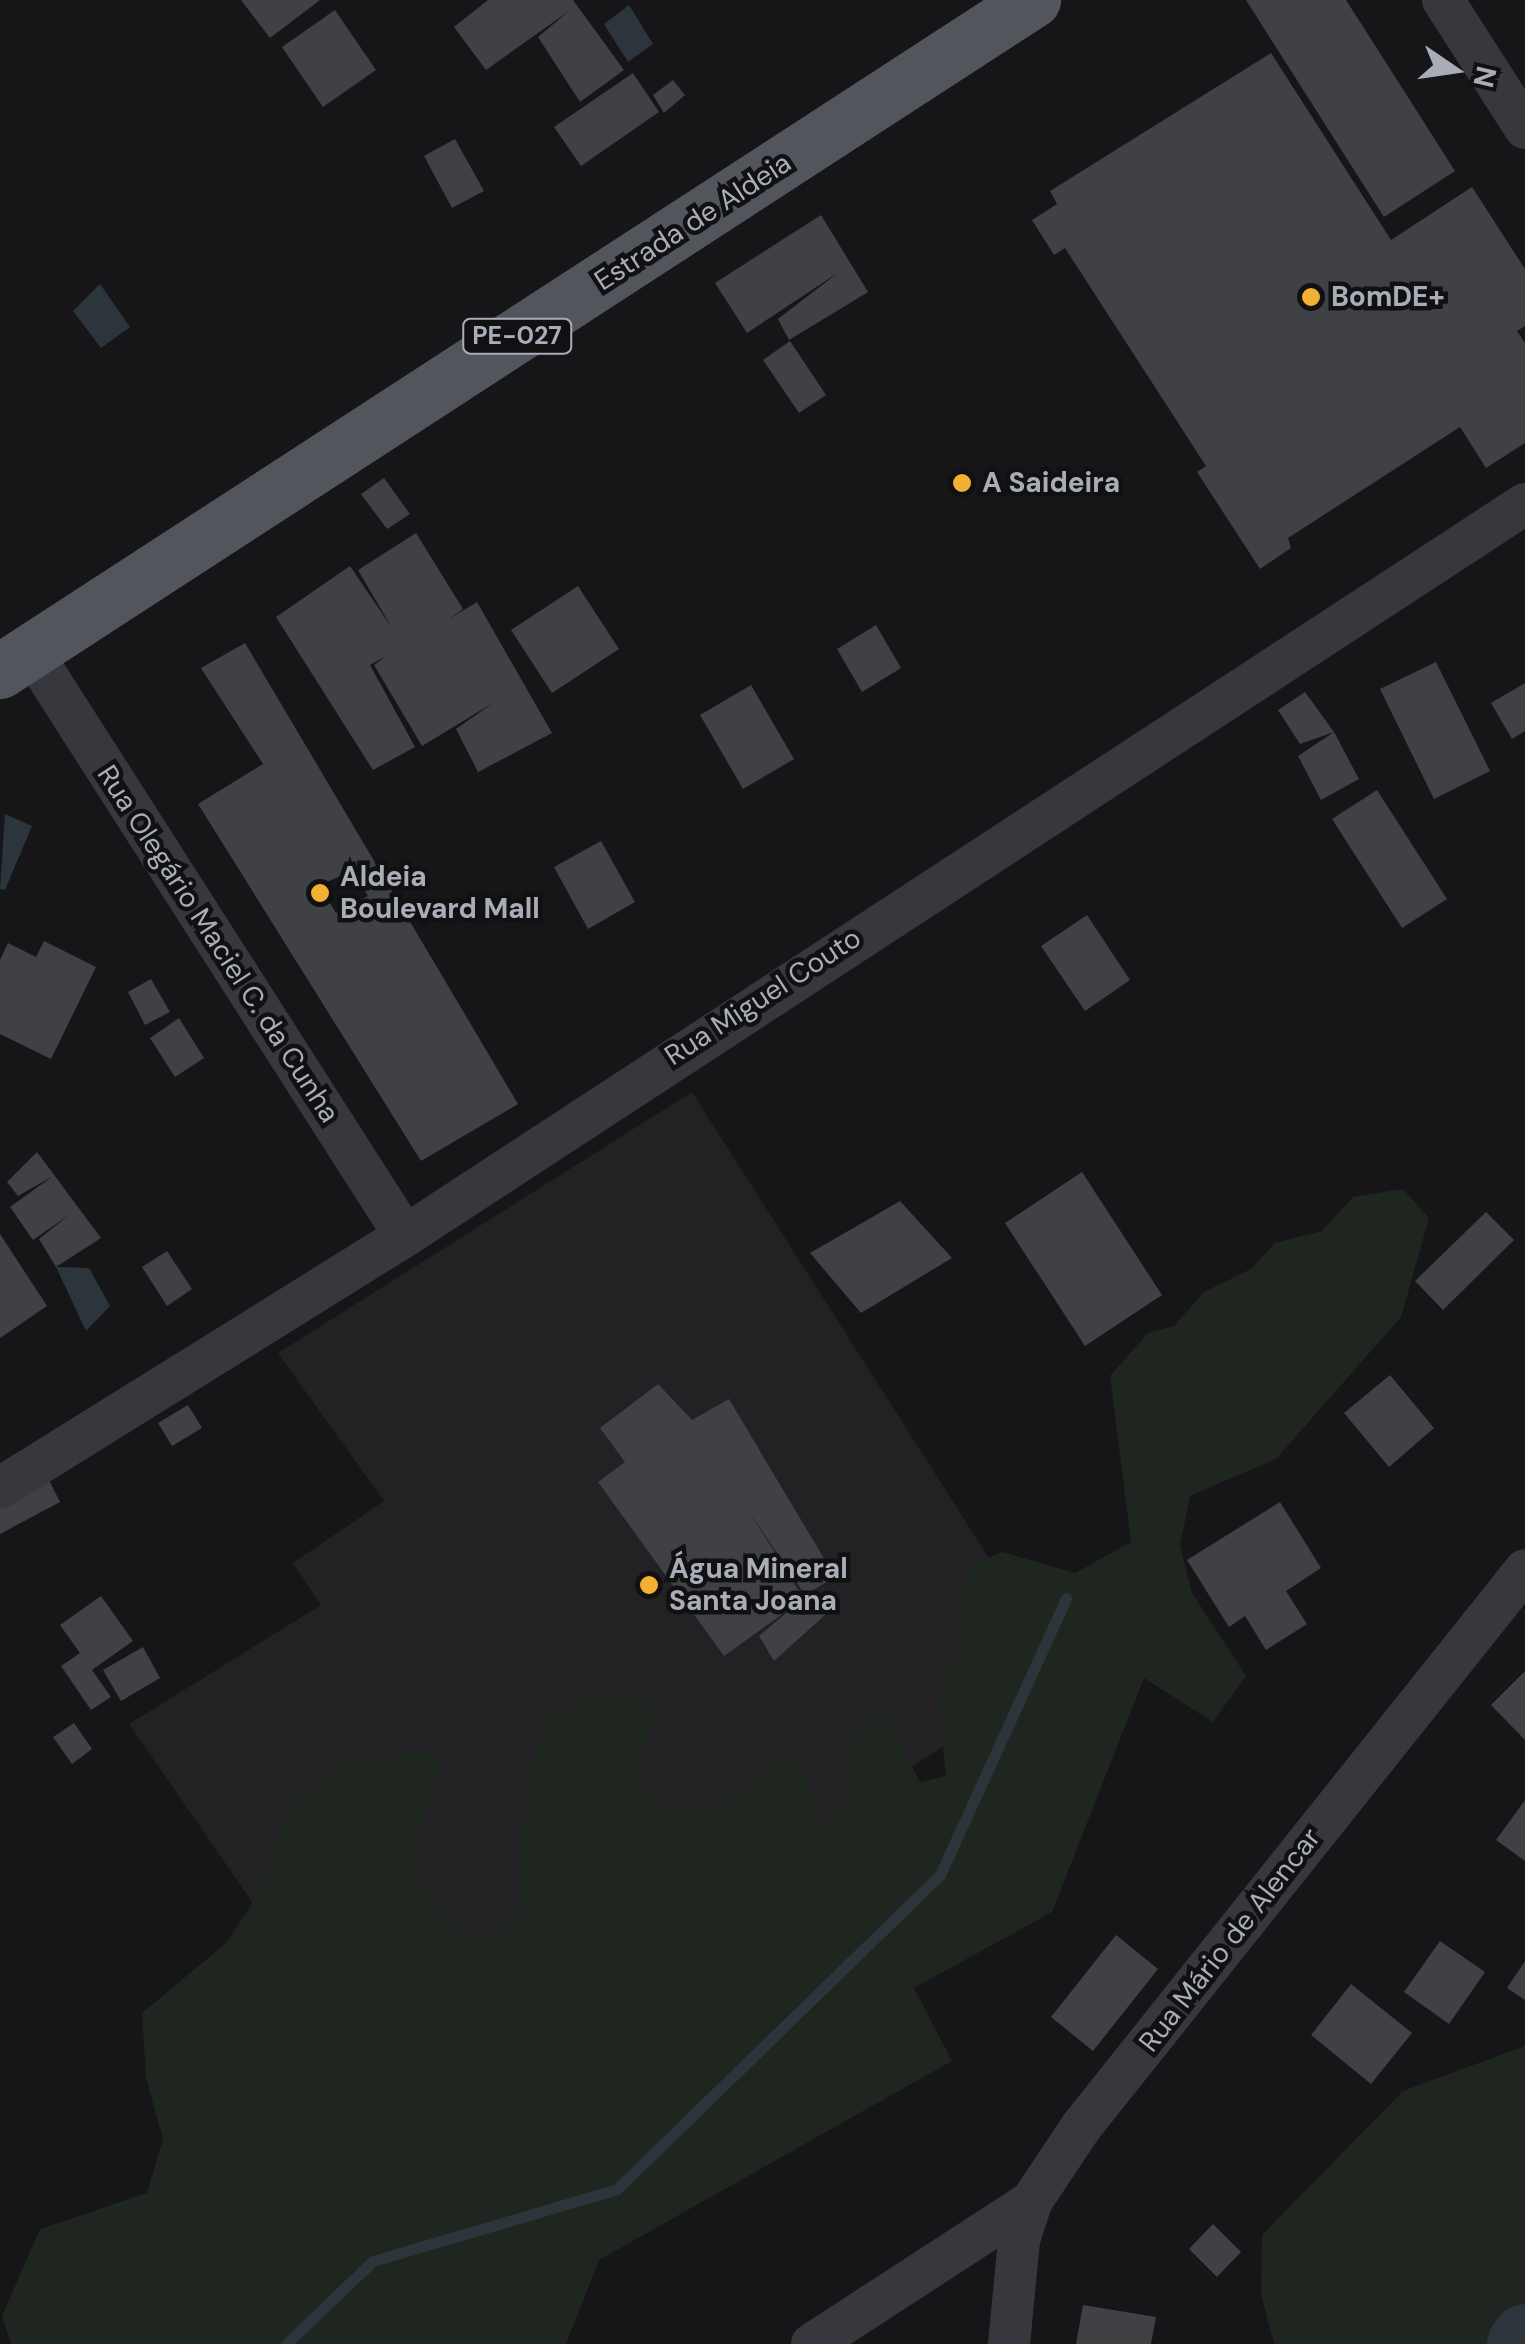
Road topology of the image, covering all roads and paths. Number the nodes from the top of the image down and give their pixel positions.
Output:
1 (1034, 0) edge
2 (1443, 0) edge
3 (1525, 128) edge
4 (1525, 504) edge
5 (16, 661) edge
6 (405, 1236) junction
7 (0, 1488) edge
8 (1525, 1570) edge
9 (1031, 2202) junction
10 (812, 2344) edge
11 (1009, 2344) edge

1 - 5 main road, Estrada de Aldeia / PE-027
2 - 3 street
4 - 6 street, Rua Miguel Couto
5 - 6 street, Rua Olegário Maciel C. da Cunha
6 - 7 street, Rua Miguel Couto
8 - 9 street, Rua Mário de Alencar
9 - 10 street
9 - 11 street, Rua Mário de Alencar

